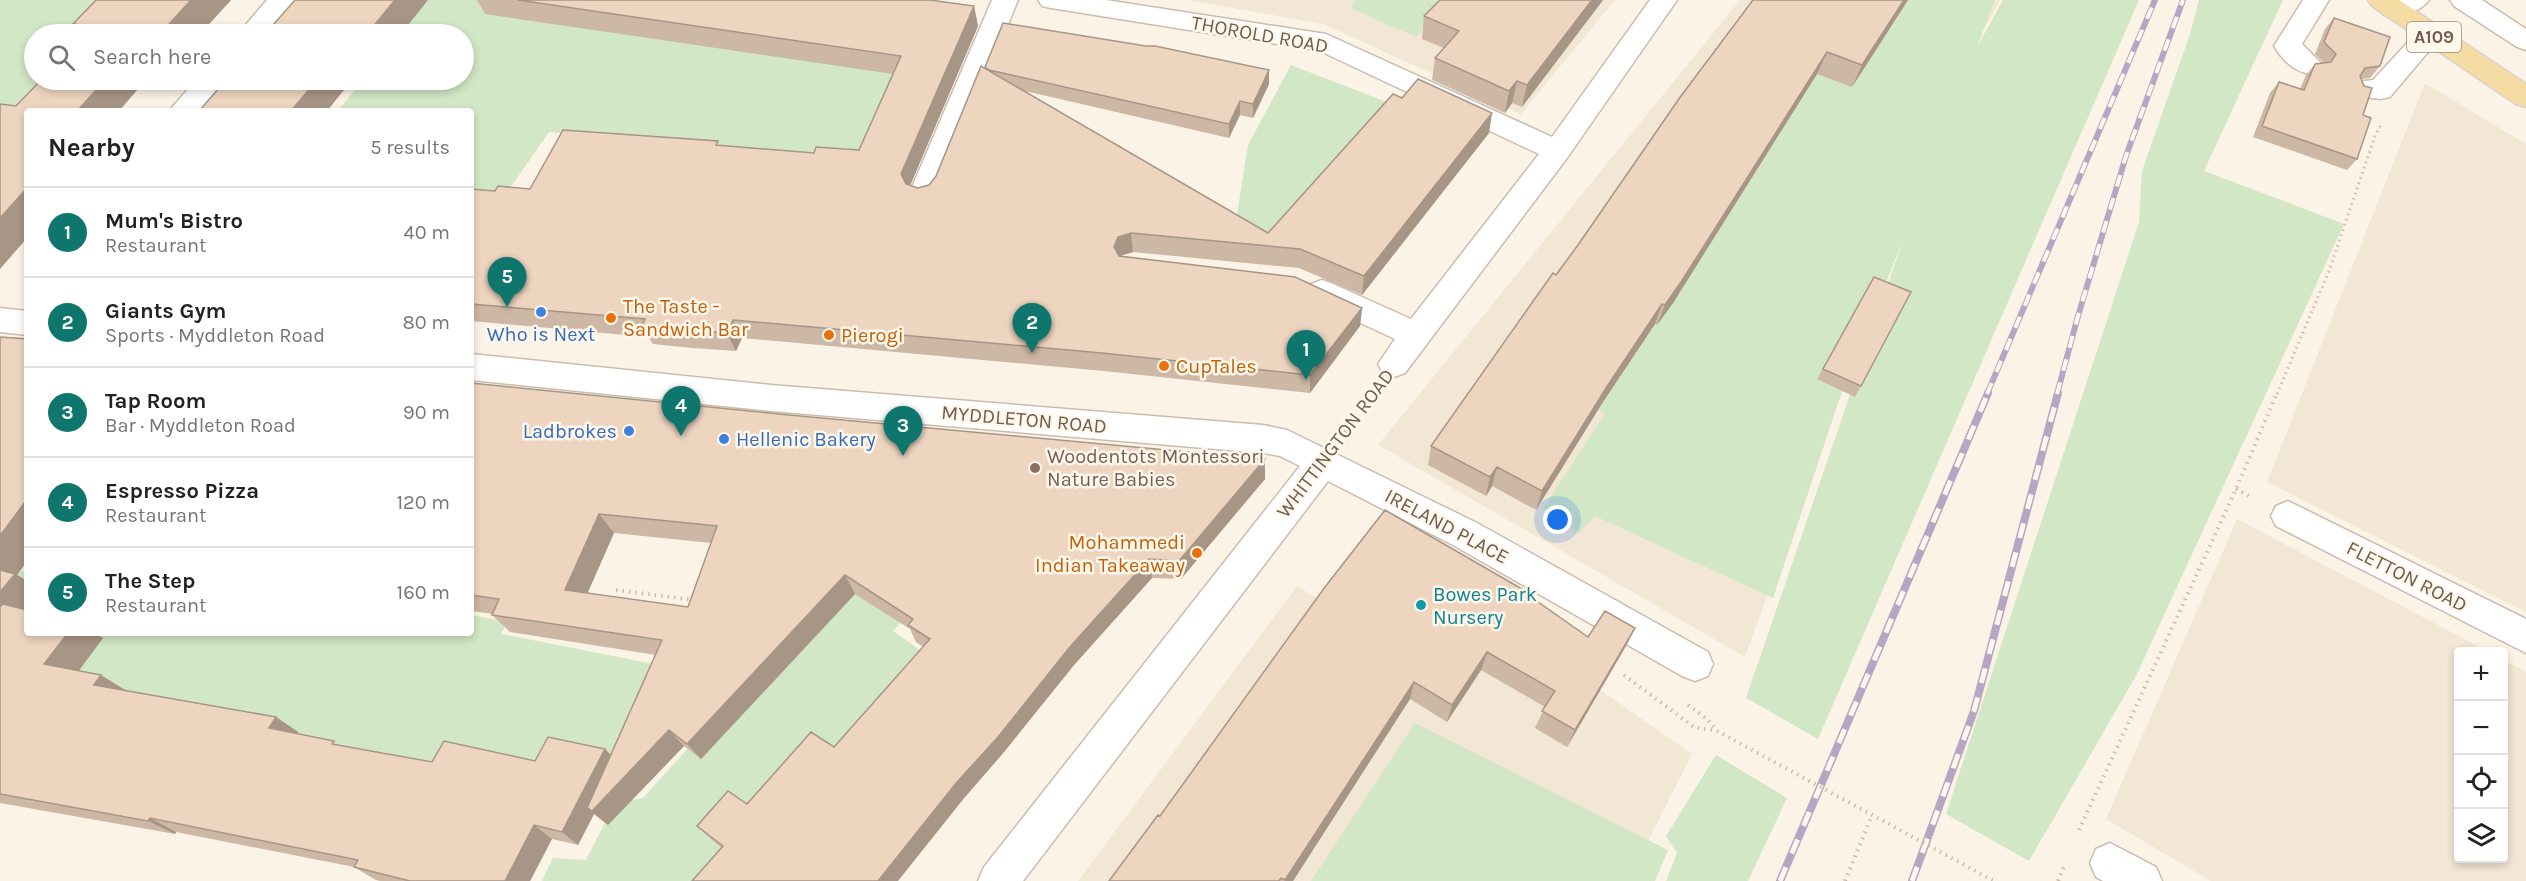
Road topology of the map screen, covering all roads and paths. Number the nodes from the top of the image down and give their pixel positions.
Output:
1 (282, 0) edge
2 (1005, 0) edge
3 (1051, 0) edge
4 (1664, 0) edge
5 (2316, 0) edge
6 (2463, 0) edge
7 (2397, 3) edge
8 (260, 24) edge
9 (2430, 34) junction
10 (2526, 41) edge
11 (2310, 66) dead end
12 (2366, 89) edge
13 (202, 90) edge
14 (2526, 97) edge
15 (186, 108) edge
16 (2387, 115) dead end
17 (1557, 151) junction
18 (924, 194) edge
19 (1299, 282) edge
20 (0, 321) edge
21 (24, 323) edge
22 (1415, 335) junction
23 (1394, 364) joint
24 (474, 367) edge
25 (1323, 462) junction
26 (2288, 516) dead end
27 (616, 590) dead end
28 (698, 590) edge
29 (2526, 637) edge
30 (1695, 664) dead end
31 (1707, 719) dead end
32 (1872, 815) junction
33 (2074, 840) dead end
34 (998, 881) edge
35 (1845, 881) edge
36 (1994, 881) edge

1 - 8 street
2 - 18 street
3 - 17 street, THOROLD ROAD
4 - 17 street, WHITTINGTON ROAD
5 - 11 street
6 - 10 street
7 - 9 main road, A109
9 - 12 street
9 - 14 main road, A109
13 - 15 street
16 - 33 path
17 - 22 street, WHITTINGTON ROAD
19 - 22 street
20 - 21 street
22 - 23 street, WHITTINGTON ROAD
23 - 25 path, WHITTINGTON ROAD
24 - 25 street, MYDDLETON ROAD
25 - 30 street, IRELAND PLACE
25 - 34 street, WHITTINGTON ROAD
26 - 29 street, FLETTON ROAD
27 - 28 path
31 - 32 path, bridge
32 - 35 path
32 - 36 path, bridge

